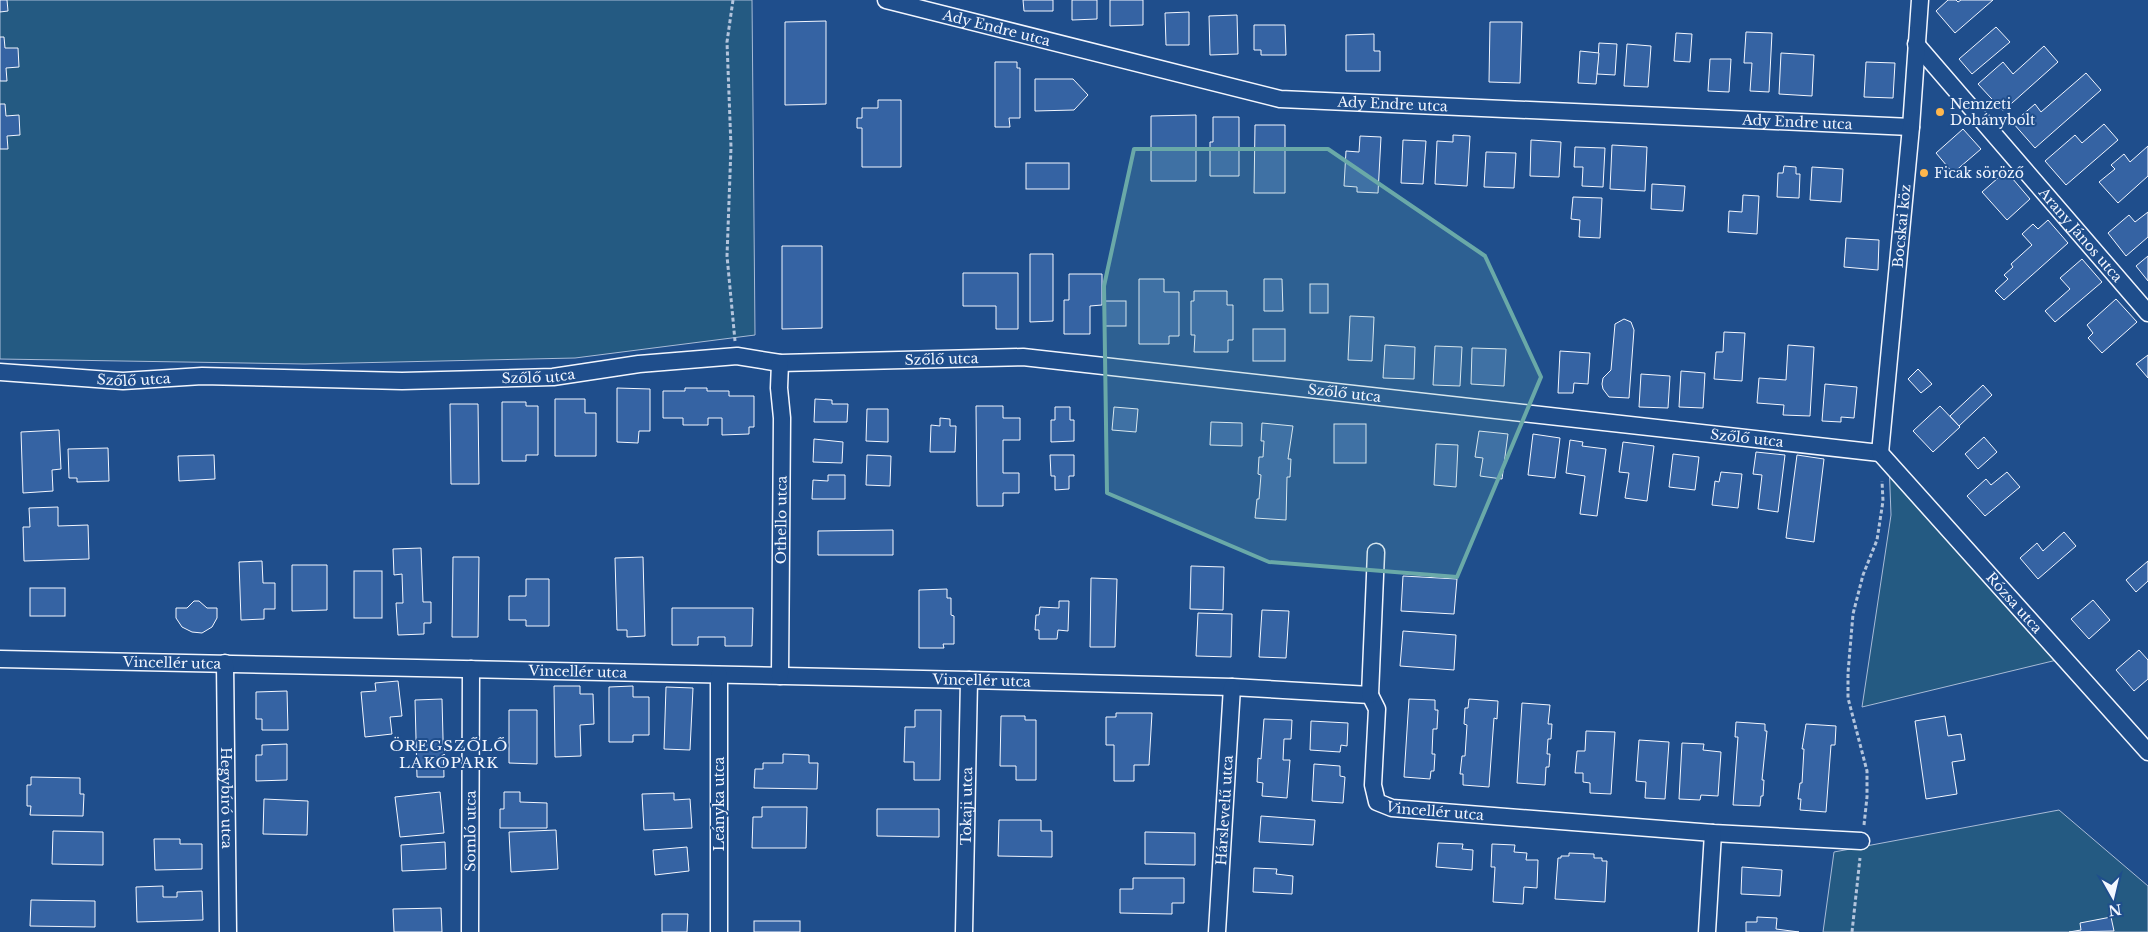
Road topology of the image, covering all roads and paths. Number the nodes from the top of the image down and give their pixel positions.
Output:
1 (733, 0) edge
2 (886, 0) edge
3 (1920, 0) edge
4 (1916, 44) junction
5 (1911, 127) junction
6 (2148, 313) edge
7 (737, 356) junction
8 (780, 363) junction
9 (0, 372) edge
10 (1880, 453) junction
11 (1376, 552) dead end
12 (0, 659) edge
13 (226, 663) junction
14 (471, 669) junction
15 (719, 675) junction
16 (780, 676) junction
17 (969, 680) junction
18 (1232, 687) junction
19 (1370, 695) junction
20 (2148, 752) edge
21 (1713, 833) junction
22 (1862, 841) junction
23 (228, 932) edge
24 (470, 932) edge
25 (718, 932) edge
26 (964, 932) edge
27 (1217, 932) edge
28 (1707, 932) edge
29 (1852, 932) edge

1 - 7 path
2 - 5 street, Ady Endre utca
3 - 4 street, Bocskai köz
4 - 5 street, Bocskai köz
4 - 6 street, Arany János utca
5 - 10 street, Bocskai köz
7 - 8 street, Szőlő utca
7 - 9 street, Szőlő utca
8 - 10 street, Szőlő utca
8 - 16 street, Othello utca
10 - 20 street, Rózsa utca
10 - 22 path
11 - 19 street
12 - 13 street, Vincellér utca
13 - 14 street, Vincellér utca
13 - 23 street, Hegybíró utca
14 - 15 street, Vincellér utca
14 - 24 street, Somló utca
15 - 16 street, Vincellér utca
15 - 25 street, Leányka utca
16 - 17 street, Vincellér utca
17 - 18 street, Vincellér utca
17 - 26 street, Tokaji utca
18 - 19 street, Vincellér utca
18 - 27 street, Hárslevelű utca
19 - 21 street, Vincellér utca
21 - 22 street, Vincellér utca
21 - 28 street
22 - 29 path

